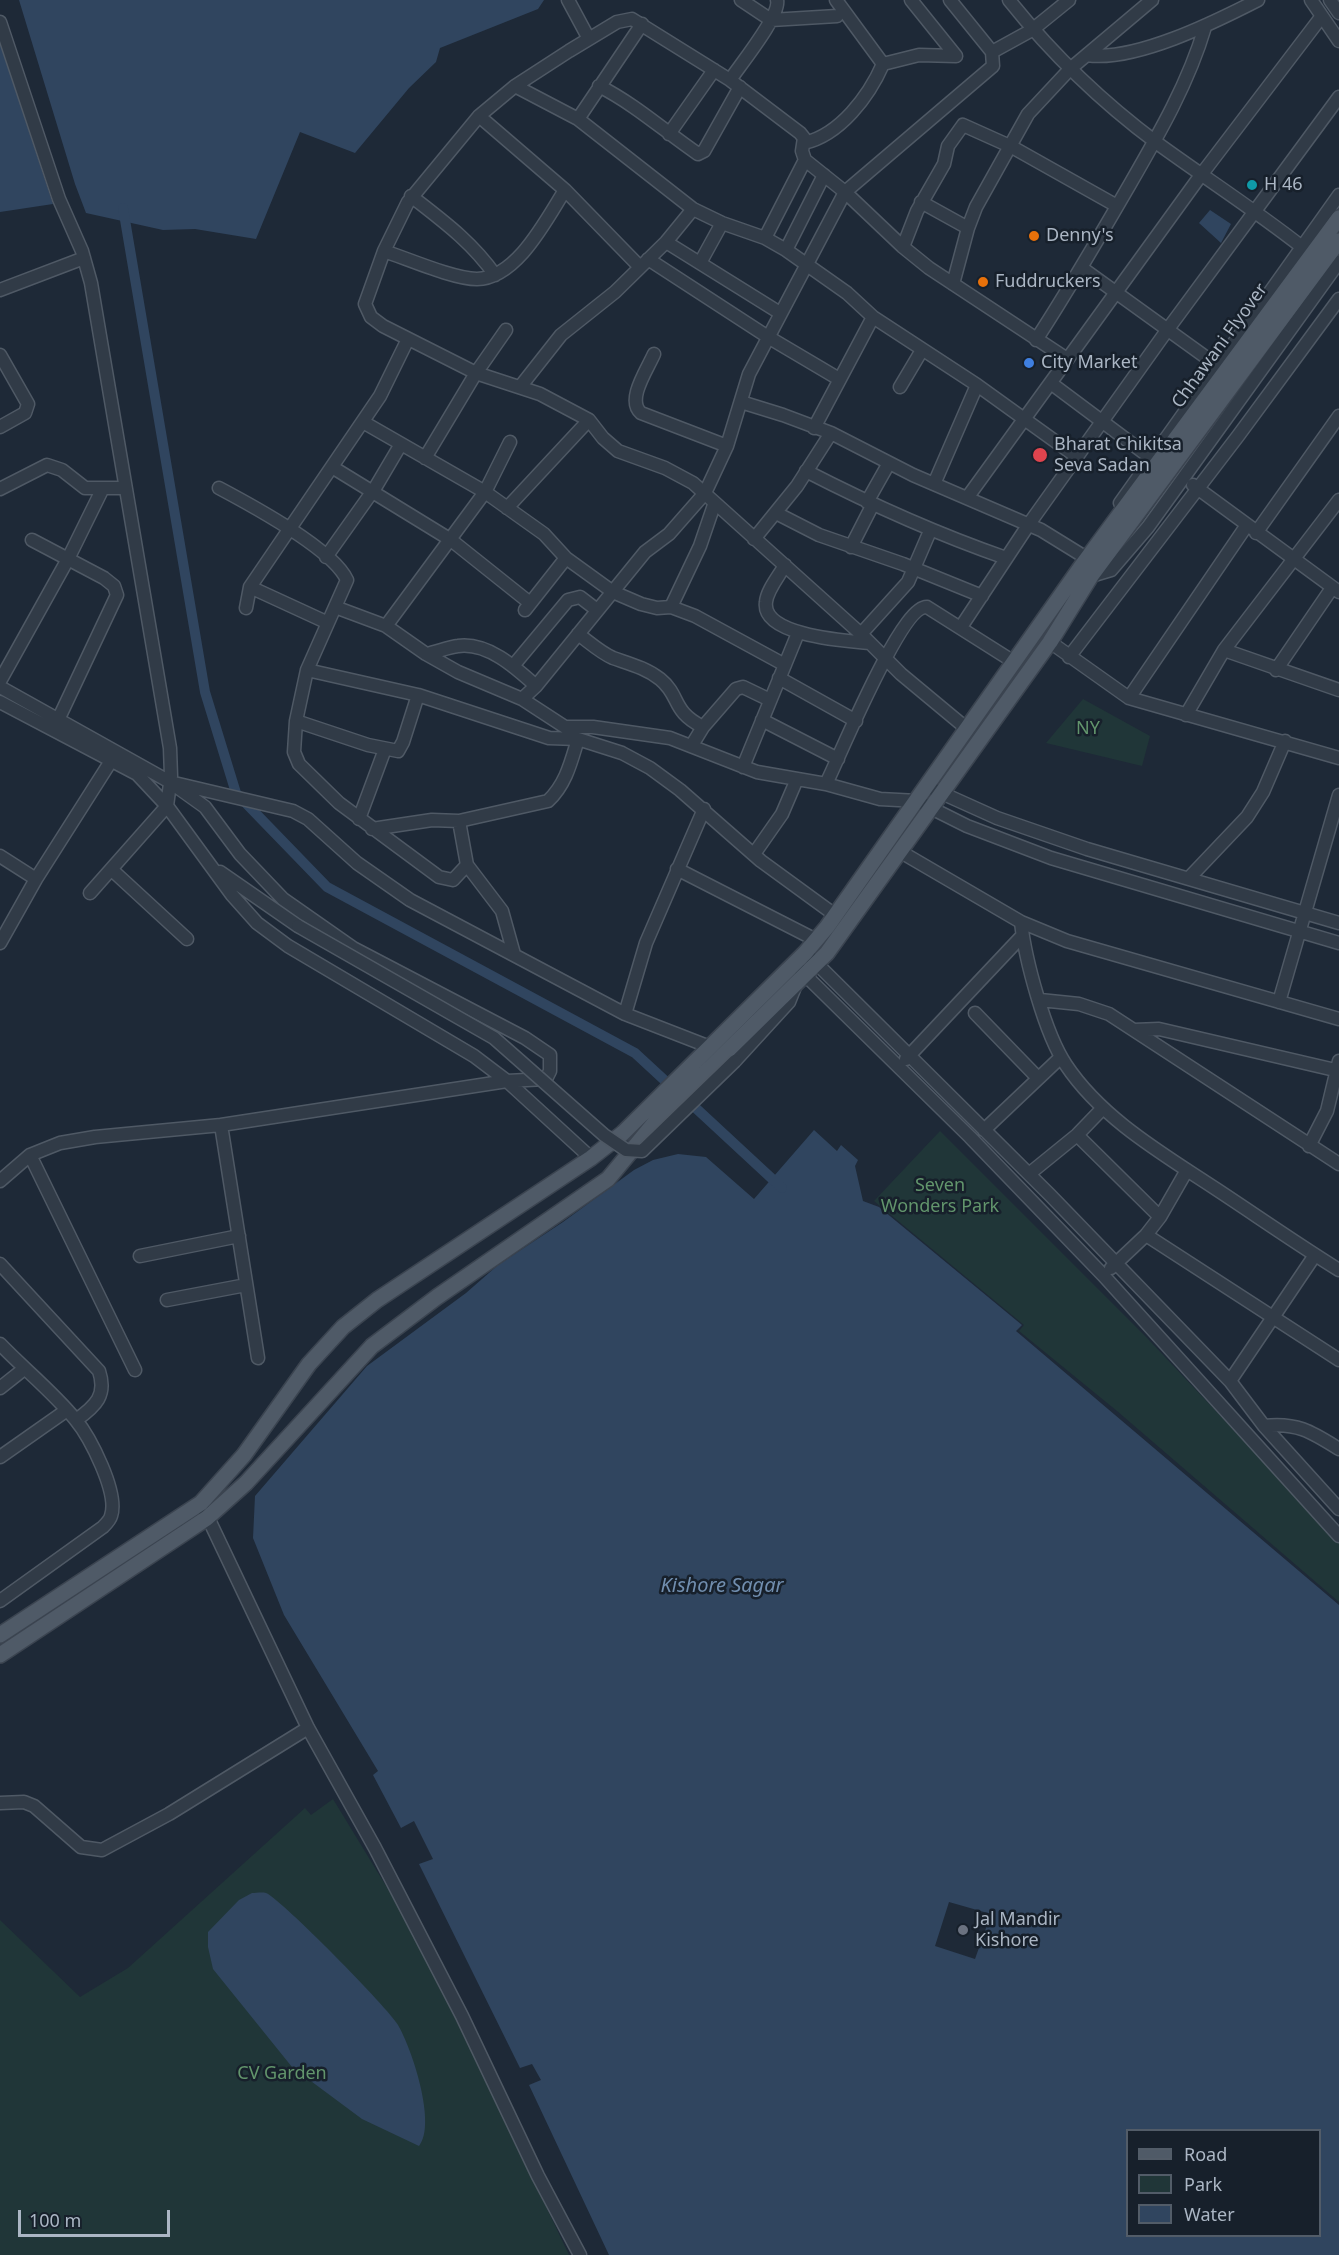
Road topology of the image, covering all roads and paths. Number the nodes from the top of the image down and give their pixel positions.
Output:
1 (568, 0) edge
2 (741, 0) edge
3 (777, 0) edge
4 (836, 0) edge
5 (911, 0) edge
6 (950, 0) edge
7 (1009, 0) edge
8 (1069, 0) edge
9 (1152, 0) edge
10 (1258, 0) edge
11 (1311, 0) edge
12 (1330, 0) edge
13 (1339, 13) edge
14 (837, 16) dead end
15 (1322, 16) junction
16 (771, 20) junction
17 (0, 22) edge
18 (642, 24) junction
19 (1205, 27) junction
20 (1032, 30) junction
21 (589, 39) junction
22 (1339, 41) edge
23 (992, 51) junction
24 (1087, 55) junction
25 (883, 64) junction
26 (1070, 69) junction
27 (714, 70) junction
28 (735, 83) junction
29 (516, 86) junction
30 (599, 86) junction
31 (1339, 97) edge
32 (479, 116) junction
33 (578, 119) junction
34 (669, 135) junction
35 (1155, 141) junction
36 (804, 143) junction
37 (1012, 147) junction
38 (806, 160) junction
39 (824, 175) junction
40 (1202, 175) junction
41 (565, 190) junction
42 (845, 192) junction
43 (1339, 195) edge
44 (411, 196) junction
45 (921, 202) junction
46 (1117, 206) junction
47 (693, 209) junction
48 (1255, 210) junction
49 (1339, 218) edge
50 (722, 223) junction
51 (968, 228) junction
52 (765, 238) junction
53 (1339, 241) edge
54 (666, 242) junction
55 (903, 247) junction
56 (1302, 247) junction
57 (786, 250) junction
58 (384, 251) junction
59 (84, 258) junction
60 (644, 262) junction
61 (1339, 262) edge
62 (700, 263) junction
63 (805, 264) junction
64 (1082, 268) junction
65 (495, 275) junction
66 (1334, 278) edge
67 (953, 284) junction
68 (0, 290) edge
69 (1116, 291) junction
70 (1338, 302) edge
71 (780, 313) junction
72 (873, 317) junction
73 (1168, 329) junction
74 (506, 330) dead end
75 (768, 337) junction
76 (408, 339) junction
77 (1036, 340) junction
78 (922, 350) junction
79 (654, 354) dead end
80 (0, 355) edge
81 (1067, 359) junction
82 (1218, 366) junction
83 (476, 373) junction
84 (839, 379) junction
85 (1052, 384) junction
86 (977, 385) junction
87 (520, 387) junction
88 (900, 387) dead end
89 (741, 402) junction
90 (1339, 416) edge
91 (1025, 419) junction
92 (589, 420) junction
93 (1103, 420) junction
94 (363, 422) junction
95 (1, 426) edge
96 (814, 428) junction
97 (831, 433) junction
98 (510, 442) dead end
99 (401, 444) junction
100 (727, 446) junction
101 (1077, 457) junction
102 (425, 458) junction
103 (1151, 458) junction
104 (889, 463) junction
105 (332, 467) junction
106 (806, 471) junction
107 (1184, 479) junction
108 (934, 484) junction
109 (124, 488) junction
110 (219, 488) dead end
111 (1199, 488) junction
112 (0, 489) edge
113 (102, 490) junction
114 (373, 490) junction
115 (485, 492) junction
116 (705, 493) junction
117 (967, 498) junction
118 (1339, 500) edge
119 (869, 504) junction
120 (714, 505) junction
121 (507, 508) junction
122 (776, 513) junction
123 (1029, 524) junction
124 (1251, 529) junction
125 (290, 530) junction
126 (930, 531) junction
127 (754, 539) junction
128 (32, 540) dead end
129 (451, 540) junction
130 (1110, 541) junction
131 (851, 547) junction
132 (326, 556) junction
133 (1089, 557) junction
134 (566, 558) junction
135 (1006, 558) junction
136 (68, 559) junction
137 (1292, 559) junction
138 (785, 565) junction
139 (915, 570) junction
140 (1091, 576) junction
141 (250, 586) junction
142 (1336, 590) edge
143 (613, 592) junction
144 (982, 596) junction
145 (335, 607) junction
146 (671, 607) junction
147 (246, 608) dead end
148 (597, 610) junction
149 (326, 622) junction
150 (386, 626) junction
151 (961, 627) junction
152 (798, 633) junction
153 (578, 634) junction
154 (865, 638) junction
155 (1050, 642) junction
156 (1224, 650) junction
157 (426, 654) junction
158 (884, 657) junction
159 (1069, 657) junction
160 (1014, 662) junction
161 (785, 665) junction
162 (513, 666) junction
163 (307, 670) junction
164 (1276, 670) junction
165 (779, 678) junction
166 (0, 681) edge
167 (536, 686) junction
168 (0, 687) edge
169 (1339, 690) edge
170 (418, 695) junction
171 (1129, 698) junction
172 (522, 699) junction
173 (770, 700) junction
174 (0, 702) edge
175 (1186, 715) junction
176 (58, 720) junction
177 (762, 720) junction
178 (296, 721) junction
179 (856, 721) junction
180 (703, 727) junction
181 (966, 728) junction
182 (563, 733) junction
183 (578, 739) junction
184 (1285, 741) junction
185 (692, 745) junction
186 (385, 749) junction
187 (1339, 758) edge
188 (838, 759) junction
189 (111, 761) junction
190 (743, 767) junction
191 (797, 779) junction
192 (170, 782) junction
193 (826, 784) junction
194 (926, 786) junction
195 (942, 795) junction
196 (1339, 795) edge
197 (916, 801) junction
198 (167, 806) junction
199 (932, 808) junction
200 (704, 810) junction
201 (359, 819) junction
202 (459, 821) junction
203 (372, 829) junction
204 (901, 852) junction
205 (754, 854) junction
206 (0, 856) edge
207 (467, 865) junction
208 (212, 867) junction
209 (677, 869) junction
210 (112, 870) junction
211 (1190, 877) junction
212 (36, 879) junction
213 (90, 893) dead end
214 (1306, 914) junction
215 (835, 915) junction
216 (1021, 922) junction
217 (1339, 923) edge
218 (1300, 934) junction
219 (1022, 936) junction
220 (1, 939) edge
221 (188, 939) dead end
222 (816, 940) junction
223 (1339, 943) edge
224 (514, 954) junction
225 (804, 968) junction
226 (1040, 1000) junction
227 (1279, 1002) junction
228 (975, 1013) dead end
229 (625, 1014) junction
230 (1339, 1019) edge
231 (1134, 1030) junction
232 (709, 1055) junction
233 (909, 1056) junction
234 (1061, 1057) junction
235 (899, 1067) junction
236 (1338, 1067) edge
237 (1037, 1077) junction
238 (507, 1081) junction
239 (1103, 1108) junction
240 (650, 1117) junction
241 (221, 1125) junction
242 (984, 1130) junction
243 (1077, 1135) junction
244 (1309, 1146) junction
245 (30, 1155) junction
246 (591, 1158) junction
247 (1339, 1164) edge
248 (1187, 1170) junction
249 (1029, 1174) junction
250 (0, 1181) edge
251 (1160, 1217) junction
252 (1146, 1235) junction
253 (239, 1236) junction
254 (1316, 1255) junction
255 (140, 1256) dead end
256 (1116, 1263) junction
257 (0, 1264) edge
258 (1339, 1270) edge
259 (1104, 1275) junction
260 (246, 1285) junction
261 (167, 1300) dead end
262 (1272, 1319) junction
263 (0, 1344) edge
264 (258, 1358) dead end
265 (1339, 1360) edge
266 (24, 1369) junction
267 (135, 1370) dead end
268 (1230, 1382) junction
269 (0, 1388) edge
270 (67, 1410) junction
271 (76, 1420) junction
272 (1264, 1426) junction
273 (1339, 1449) edge
274 (0, 1457) edge
275 (201, 1503) junction
276 (1339, 1508) edge
277 (207, 1518) junction
278 (1339, 1536) edge
279 (0, 1600) edge
280 (0, 1635) edge
281 (0, 1655) edge
282 (308, 1728) junction
283 (0, 1803) edge
284 (580, 2255) edge

1 - 21 street
2 - 16 street
3 - 16 street
4 - 25 street
5 - 25 street
6 - 23 street
7 - 20 street
8 - 20 street
9 - 24 street
10 - 19 street
11 - 15 street
12 - 13 street
14 - 16 street
15 - 22 street
15 - 40 street
16 - 28 street
17 - 59 street
18 - 21 street
18 - 27 street
18 - 30 street
19 - 24 street
19 - 35 street
20 - 23 street
20 - 26 street
21 - 29 street
23 - 42 street
24 - 26 street
25 - 36 street
26 - 35 street
26 - 37 street
27 - 28 street
27 - 34 street
28 - 34 street
28 - 36 street
29 - 32 street
29 - 33 street
30 - 33 street
30 - 34 street
31 - 48 street
32 - 41 street
32 - 44 street
33 - 47 street
35 - 40 street
35 - 46 street
36 - 38 street
37 - 45 street
37 - 46 street
37 - 51 street
38 - 39 street
38 - 52 street
39 - 42 street
39 - 57 street
40 - 48 street
40 - 69 street
41 - 60 street
41 - 65 street
42 - 55 street
42 - 63 street
43 - 56 street
44 - 58 street
44 - 65 street
45 - 51 street
45 - 55 street
46 - 64 street
47 - 50 street
47 - 54 street
48 - 56 street
48 - 73 street
49 - 130 main road, Chhawani Flyover
50 - 52 street
50 - 62 street
51 - 67 street
52 - 57 street
53 - 130 main road, Chhawani Flyover
54 - 60 street
54 - 62 street
55 - 67 street
56 - 82 street
57 - 63 street
58 - 65 street
58 - 76 street
59 - 68 street
59 - 109 street
60 - 75 street
60 - 87 street
61 - 66 street
62 - 71 street
63 - 71 street
63 - 72 street
64 - 69 street
64 - 77 street
66 - 107 street
67 - 77 street
69 - 73 street
69 - 81 street
70 - 111 street
71 - 75 street
72 - 78 street
72 - 84 street
73 - 82 street
73 - 93 street
74 - 83 street
75 - 84 street
75 - 89 street
76 - 83 street
76 - 94 street
77 - 81 street
78 - 86 street
78 - 88 street
79 - 100 street
80 - 95 street
81 - 85 street
82 - 103 street
83 - 87 street
83 - 102 street
84 - 96 street
85 - 91 street
85 - 93 street
86 - 91 street
86 - 108 street
87 - 92 street
89 - 96 street
89 - 100 street
90 - 124 street
91 - 101 street
91 - 117 street
92 - 116 street
92 - 121 street
93 - 101 street
93 - 103 street
94 - 99 street
94 - 105 street
96 - 97 street
97 - 104 street
97 - 106 street
98 - 115 street
99 - 102 street
99 - 114 street
100 - 116 street
101 - 123 street
102 - 115 street
103 - 133 street
104 - 108 street
104 - 119 street
105 - 114 street
105 - 125 street
106 - 119 street
106 - 122 street
107 - 111 street
107 - 140 street
108 - 117 street
109 - 113 street
109 - 192 street
110 - 125 street
111 - 124 street
111 - 159 street
112 - 113 street
113 - 136 street
114 - 129 street
114 - 132 street
115 - 121 street
115 - 129 street
116 - 120 street
116 - 143 street
117 - 123 street
118 - 137 street
119 - 126 street
119 - 131 street
120 - 127 street
120 - 146 street
121 - 134 street
122 - 127 street
122 - 131 street
123 - 133 street
123 - 135 street
124 - 137 street
124 - 171 street
125 - 132 street
125 - 141 street
126 - 135 street
126 - 139 street
127 - 138 street
128 - 136 street
129 - 134 street
129 - 150 street
130 - 133 main road, Chhawani Flyover
130 - 140 main road, Chhawani Flyover
131 - 139 street
132 - 145 street
133 - 160 main road, Chhawani Flyover
134 - 143 street
135 - 144 street
136 - 166 street
136 - 176 street
137 - 142 street
137 - 156 street
138 - 152 street
138 - 154 street
139 - 144 street
139 - 154 street
140 - 155 main road, Chhawani Flyover
141 - 147 street
141 - 149 street
142 - 164 street
143 - 146 street
143 - 148 street
144 - 151 street
145 - 149 street
145 - 150 street
146 - 161 street
148 - 153 street
148 - 162 street
149 - 163 street
150 - 157 street
151 - 158 street
151 - 160 street
152 - 154 street
152 - 161 street
153 - 167 street
153 - 180 street
154 - 158 street
155 - 159 street
155 - 195 main road, Chhawani Flyover
156 - 164 street
156 - 175 street
157 - 162 street
157 - 172 street
158 - 179 street
158 - 181 street
159 - 171 street
160 - 181 main road, Chhawani Flyover
161 - 165 street
162 - 167 street
163 - 170 street
163 - 178 street
164 - 169 street
165 - 173 street
165 - 179 street
167 - 172 street
168 - 176 street
170 - 182 street
170 - 186 street
171 - 175 street
172 - 182 street
173 - 177 street
173 - 180 street
174 - 189 street
175 - 184 street
176 - 192 street
177 - 188 street
177 - 190 street
178 - 186 street
178 - 201 street
179 - 188 street
180 - 185 street
181 - 194 main road, Chhawani Flyover
182 - 183 street
182 - 185 street
183 - 200 street
183 - 202 street
184 - 187 street
184 - 211 street
185 - 190 street
186 - 201 street
188 - 193 street
189 - 198 street
189 - 212 street
190 - 191 street
191 - 193 street
191 - 205 street
192 - 198 street
192 - 224 street
192 - 238 street
193 - 197 street
194 - 195 street
194 - 197 main road, Chhawani Flyover
195 - 199 main road, Chhawani Flyover
195 - 211 street
196 - 214 street
197 - 199 street
197 - 215 main road, Chhawani Flyover
198 - 208 street
198 - 210 street
199 - 204 main road, Chhawani Flyover
199 - 218 street
200 - 205 street
200 - 209 street
201 - 203 street
202 - 203 street
202 - 207 street
203 - 207 street
204 - 216 street
204 - 225 main road, Chhawani Flyover
205 - 215 street
206 - 212 street
207 - 224 street
208 - 225 street, bridge
208 - 238 street
209 - 222 street
209 - 229 street
210 - 213 street
210 - 221 street
211 - 214 street
212 - 220 street
214 - 217 street
214 - 218 street
215 - 222 main road, Chhawani Flyover
216 - 219 street
216 - 227 street
218 - 223 street
218 - 227 street
219 - 226 street
219 - 233 street
222 - 225 main road, Chhawani Flyover
224 - 229 street
225 - 232 main road
225 - 233 street
225 - 235 street
226 - 231 street
226 - 234 street
227 - 230 street
228 - 237 street
229 - 232 street
231 - 236 street
231 - 244 street
232 - 240 main road
233 - 235 street
233 - 242 street
234 - 237 street
234 - 239 street
235 - 259 street
236 - 244 street
237 - 242 street
238 - 241 street
238 - 246 street
239 - 243 street
239 - 248 street
240 - 246 main road
240 - 277 main road
241 - 245 street
241 - 253 street
242 - 249 street
243 - 249 street
243 - 251 street
244 - 247 street
245 - 250 street
245 - 267 street
246 - 275 main road
248 - 251 street
248 - 254 street
249 - 256 street
251 - 252 street
252 - 256 street
252 - 262 street
253 - 255 street
253 - 260 street
254 - 258 street
254 - 262 street
256 - 259 street
256 - 268 street
257 - 271 street
259 - 278 street
260 - 261 street
260 - 264 street
262 - 265 street
262 - 268 street
263 - 266 street
266 - 269 street
266 - 270 street
268 - 272 street
270 - 271 street
270 - 274 street
271 - 279 street
272 - 273 street
272 - 276 street
275 - 277 street
275 - 280 main road
277 - 281 main road
277 - 282 street
282 - 283 street
282 - 284 street

